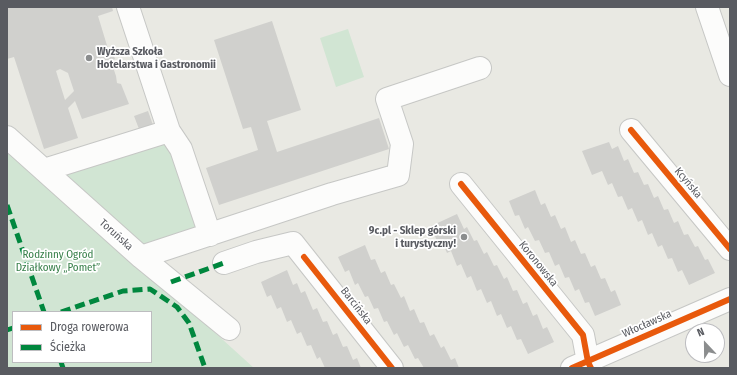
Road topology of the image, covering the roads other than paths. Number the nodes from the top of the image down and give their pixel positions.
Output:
1 (128, 7) edge
2 (707, 7) edge
3 (480, 68) dead end
4 (730, 75) edge
5 (631, 130) dead end
6 (170, 131) junction
7 (7, 137) edge
8 (44, 170) junction
9 (461, 184) dead end
10 (210, 235) junction
11 (730, 249) edge
12 (141, 257) junction
13 (224, 263) dead end
14 (730, 298) edge
15 (229, 329) dead end
16 (584, 366) edge
17 (392, 368) edge

1 - 6 street
2 - 4 street
3 - 10 street
5 - 11 street, Kcyńska
6 - 8 street
6 - 10 street
7 - 8 street, Toruńska
8 - 12 street, Toruńska
9 - 16 street, Koronowska
10 - 12 street
12 - 15 street, Toruńska
13 - 17 street, Barcińska
14 - 16 street, Włocławska

